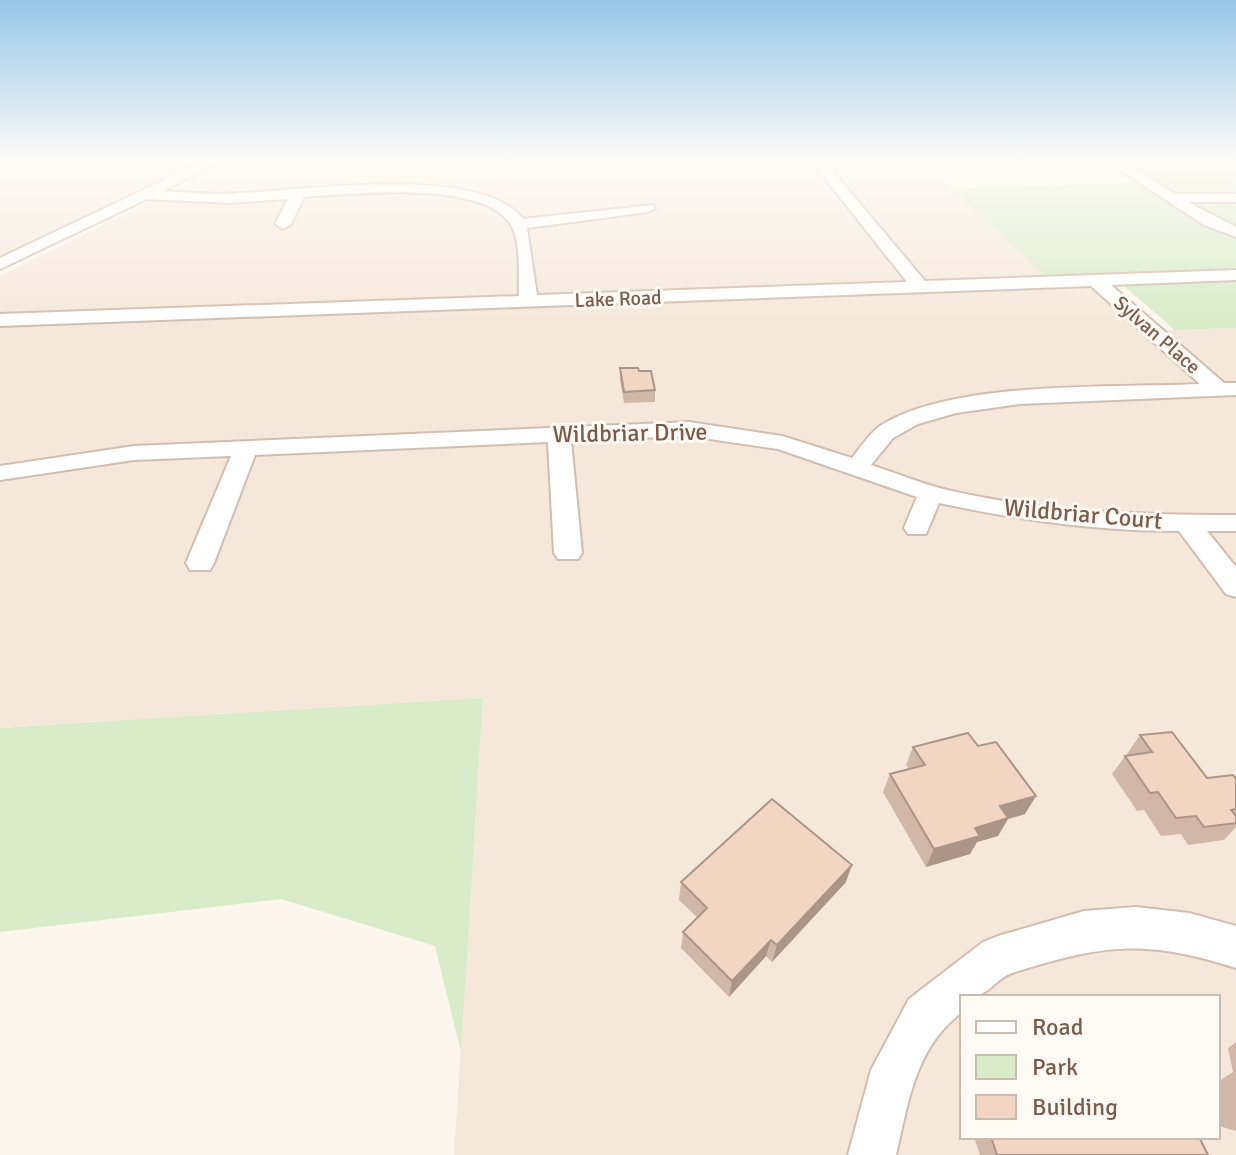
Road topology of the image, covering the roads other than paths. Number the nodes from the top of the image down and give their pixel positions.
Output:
1 (98, 216) edge
2 (287, 216) edge
3 (510, 216) edge
4 (584, 216) edge
5 (862, 216) edge
6 (1200, 216) edge
7 (283, 224) dead end
8 (519, 224) junction
9 (1236, 232) edge
10 (0, 264) edge
11 (1236, 275) edge
12 (1096, 281) junction
13 (921, 288) junction
14 (529, 302) junction
15 (0, 320) edge
16 (1228, 390) edge
17 (559, 433) junction
18 (246, 448) junction
19 (858, 466) junction
20 (0, 473) edge
21 (931, 492) junction
22 (1186, 522) junction
23 (1236, 523) edge
24 (917, 528) dead end
25 (568, 553) dead end
26 (200, 563) dead end
27 (1236, 587) edge
28 (1236, 947) edge
29 (872, 1155) edge

1 - 10 street
2 - 7 street
3 - 8 street
4 - 8 street
5 - 13 street
6 - 9 street
8 - 14 street
11 - 12 street, Lake Road
12 - 13 street, Lake Road
12 - 16 street, Sylvan Place
13 - 14 street, Lake Road
14 - 15 street, Lake Road
16 - 19 street
17 - 18 street, Wildbriar Drive
17 - 19 street, Wildbriar Drive
17 - 25 street
18 - 20 street, Wildbriar Drive
18 - 26 street
19 - 21 street, Wildbriar Court
21 - 22 street, Wildbriar Court
21 - 24 street
22 - 23 street, Wildbriar Court
22 - 27 street
28 - 29 street

